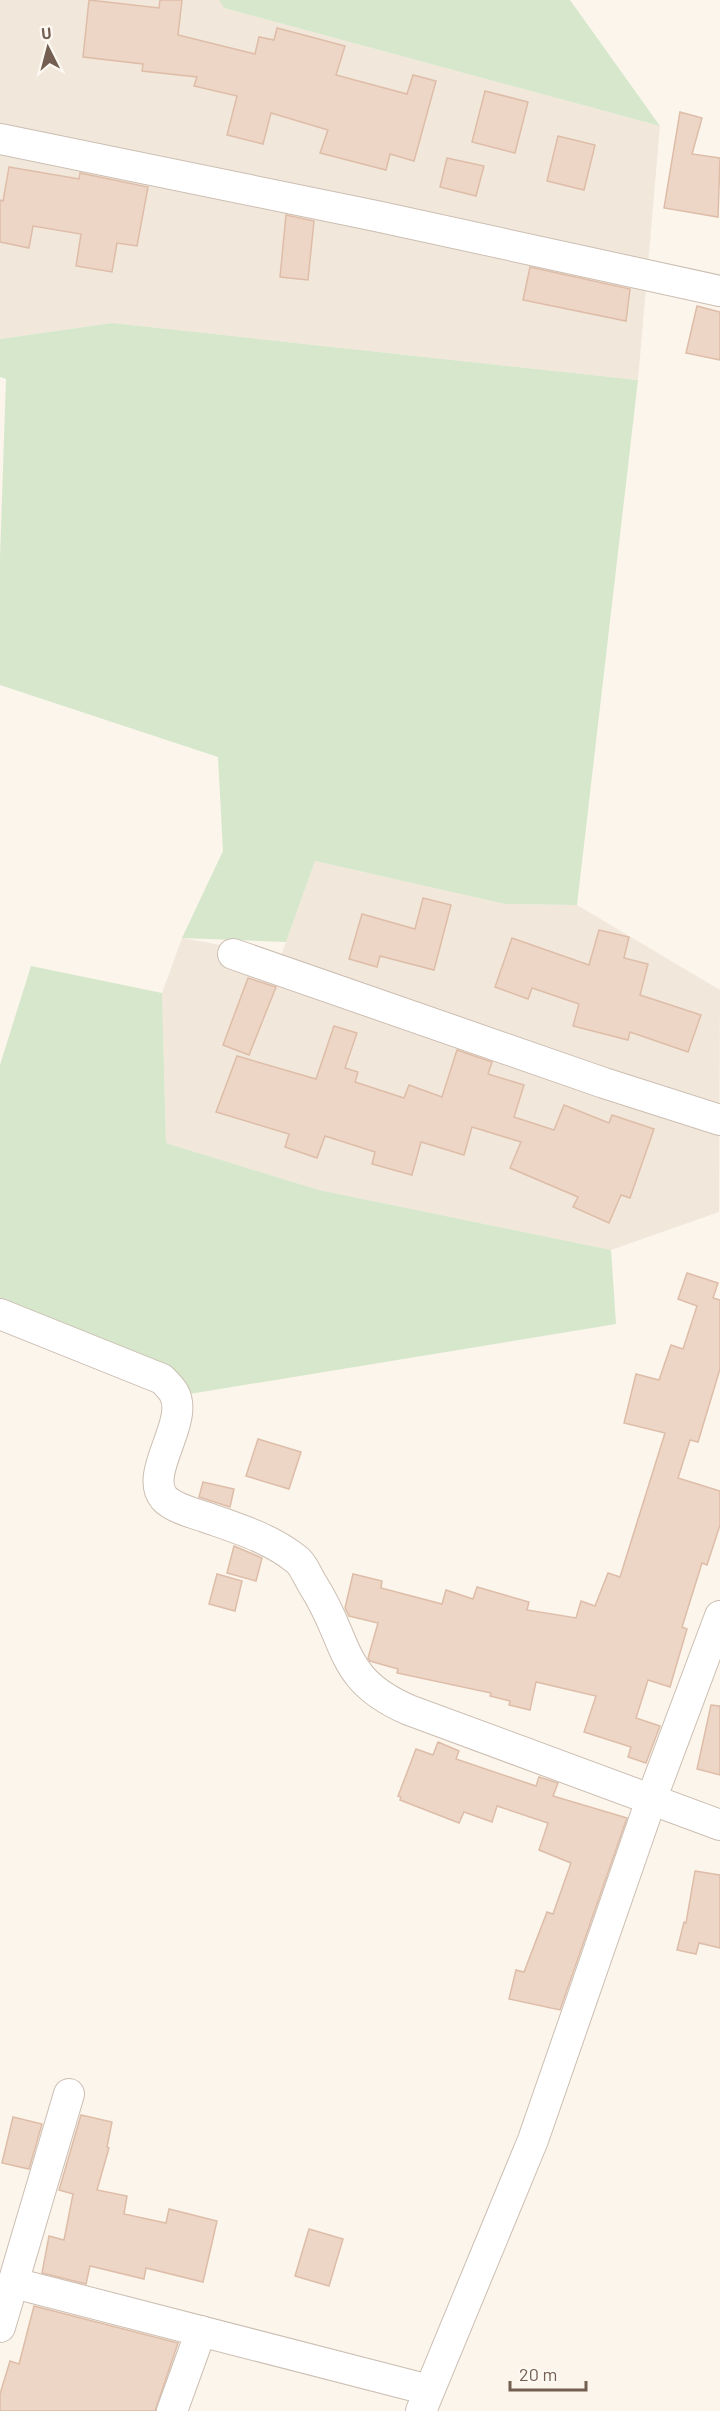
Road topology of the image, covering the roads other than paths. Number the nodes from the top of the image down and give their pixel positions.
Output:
1 (0, 140) edge
2 (720, 291) edge
3 (233, 954) dead end
4 (720, 1120) edge
5 (0, 1314) edge
6 (720, 1616) edge
7 (651, 1800) junction
8 (720, 1825) edge
9 (69, 2094) dead end
10 (14, 2283) junction
11 (0, 2327) edge
12 (201, 2331) junction
13 (425, 2400) edge
14 (172, 2411) edge

1 - 2 street
3 - 4 street
5 - 7 street
6 - 7 street
7 - 8 street
7 - 13 street
9 - 10 street
10 - 11 street
10 - 12 street
12 - 13 street
12 - 14 street

